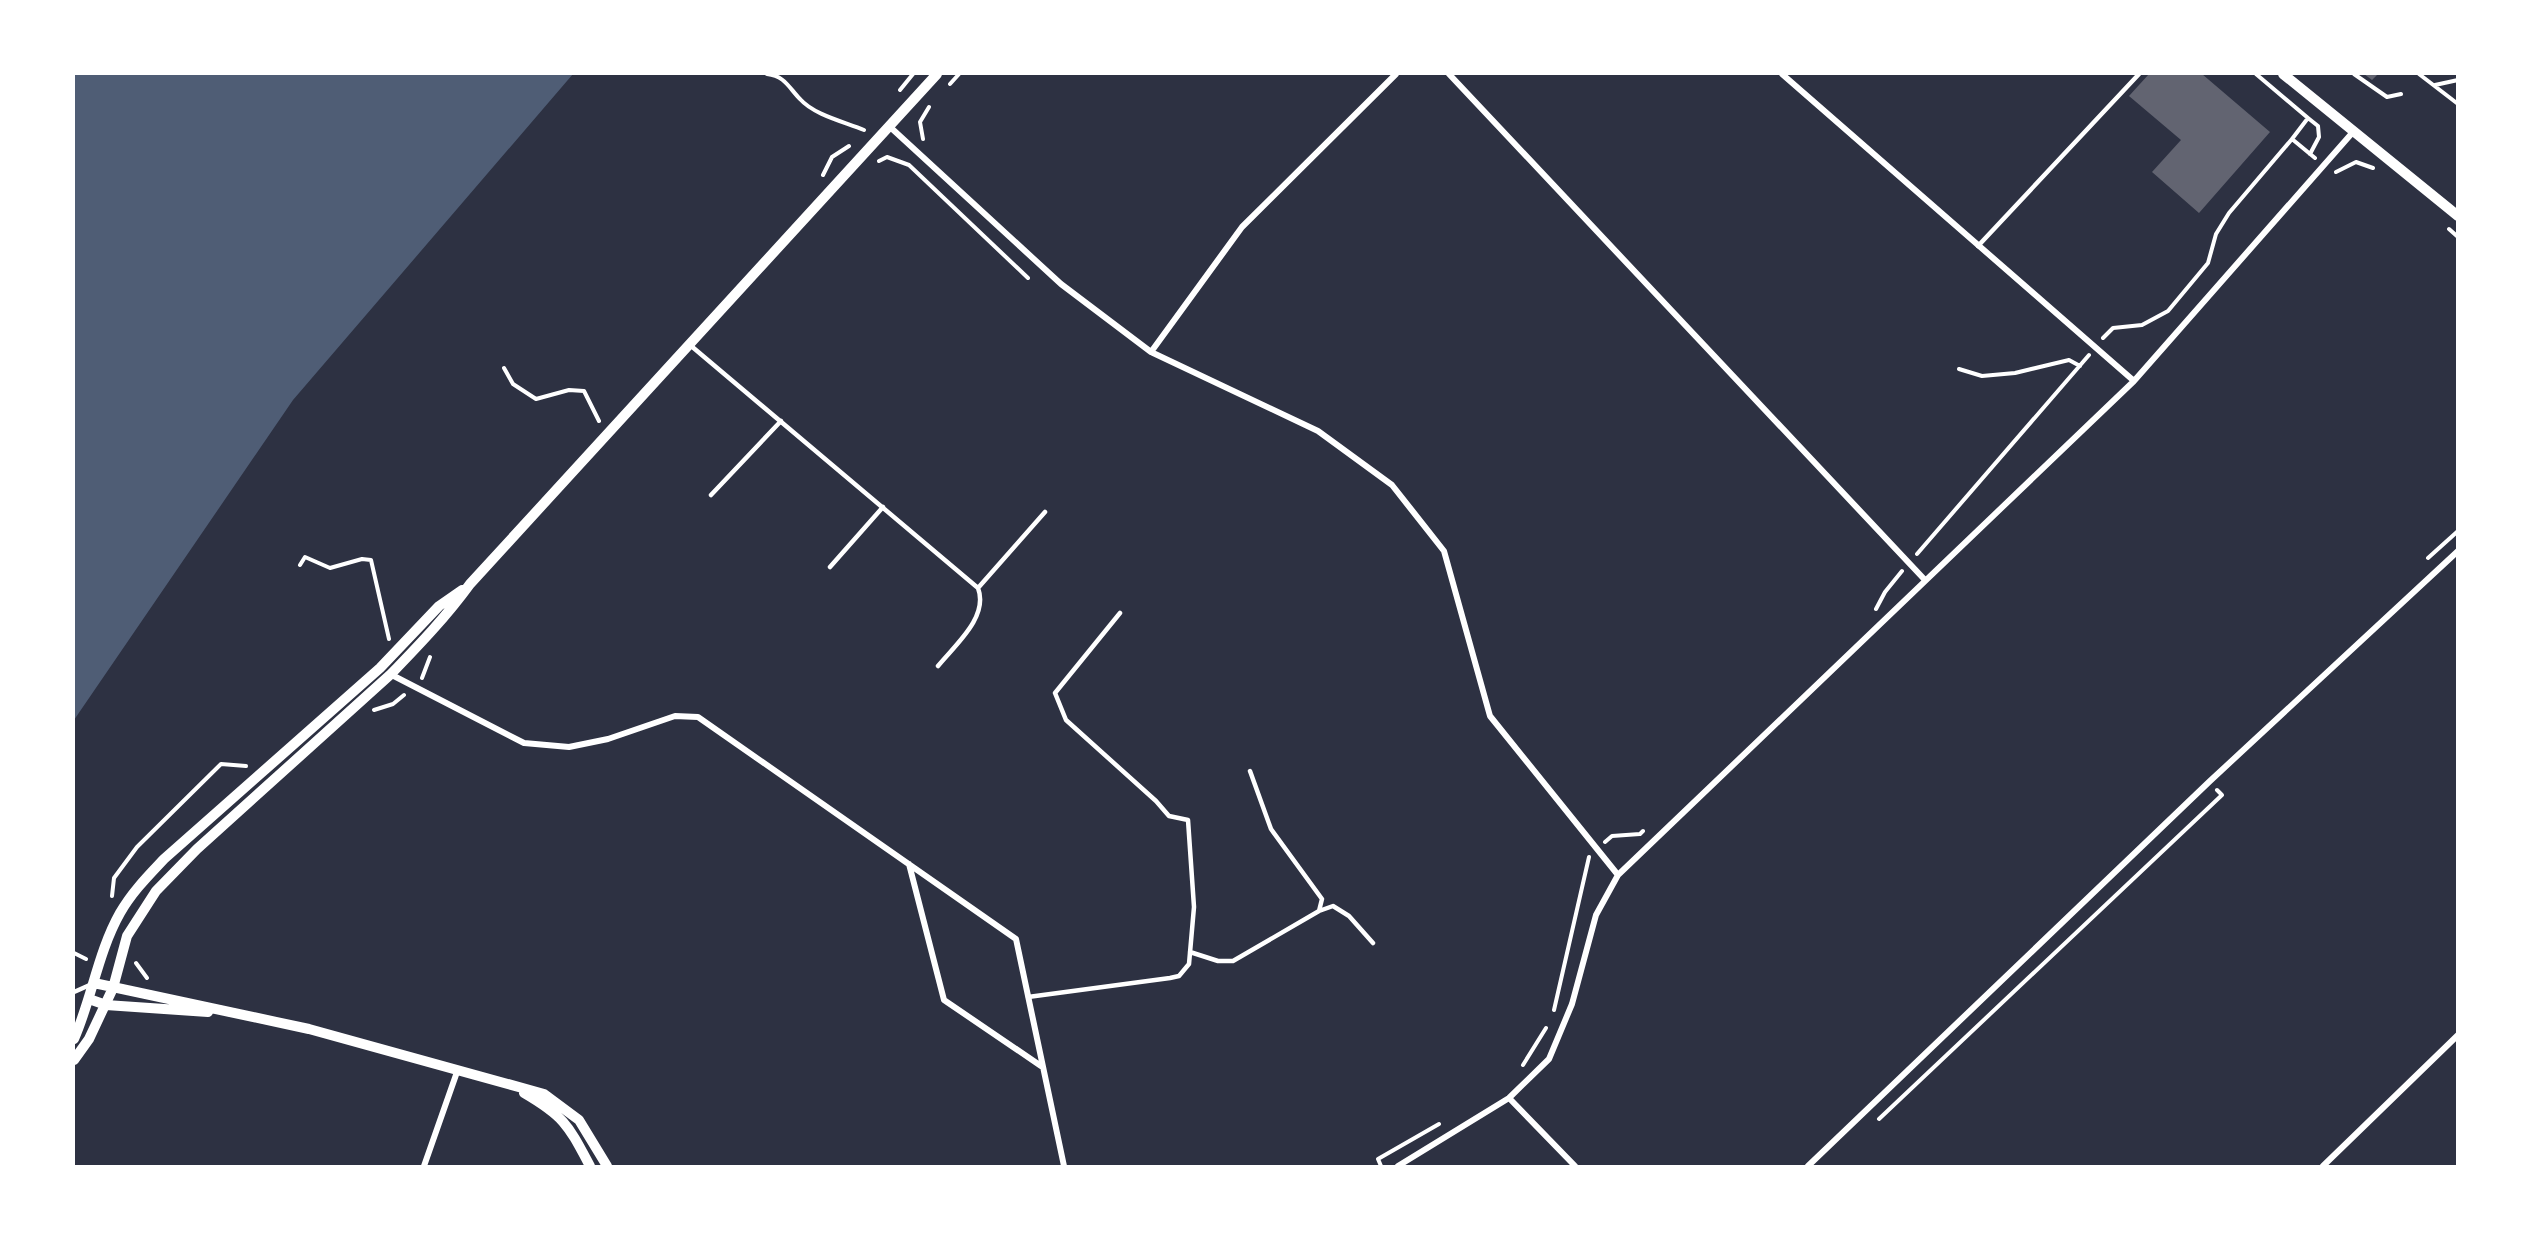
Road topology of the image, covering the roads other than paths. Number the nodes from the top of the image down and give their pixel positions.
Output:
1 (937, 74) edge
2 (1396, 74) edge
3 (1449, 74) edge
4 (1782, 74) edge
5 (2139, 74) edge
6 (2283, 74) edge
7 (888, 125) junction
8 (2353, 132) junction
9 (2457, 216) edge
10 (1978, 246) junction
11 (690, 345) junction
12 (1151, 352) junction
13 (2134, 381) junction
14 (781, 421) junction
15 (711, 495) dead end
16 (883, 507) junction
17 (1045, 512) dead end
18 (2457, 551) edge
19 (830, 567) dead end
20 (1925, 580) junction
21 (470, 584) junction
22 (978, 588) junction
23 (1120, 613) dead end
24 (938, 666) dead end
25 (380, 668) junction
26 (391, 674) junction
27 (1250, 771) dead end
28 (909, 864) junction
29 (1618, 874) junction
30 (1319, 911) junction
31 (1373, 943) dead end
32 (1190, 952) junction
33 (94, 983) junction
34 (113, 987) junction
35 (74, 992) edge
36 (1028, 997) junction
37 (89, 999) junction
38 (106, 1005) junction
39 (232, 1013) junction
40 (2457, 1035) edge
41 (74, 1039) edge
42 (74, 1060) edge
43 (1041, 1066) junction
44 (457, 1072) junction
45 (509, 1084) junction
46 (1509, 1098) junction
47 (424, 1167) edge
48 (590, 1167) edge
49 (607, 1167) edge
50 (1064, 1167) edge
51 (1398, 1167) edge
52 (1575, 1167) edge
53 (1808, 1167) edge
54 (2323, 1167) edge

1 - 7 street
2 - 12 street
3 - 20 street
4 - 10 street
5 - 10 lane
6 - 8 street
7 - 11 street
7 - 12 street
8 - 9 street
8 - 13 street
10 - 13 street
11 - 14 lane
11 - 21 street
12 - 29 street
13 - 20 street
14 - 15 lane
14 - 16 lane
16 - 19 lane
16 - 22 lane
17 - 22 lane
18 - 53 street
20 - 29 street
21 - 25 street
21 - 26 street
22 - 24 lane
23 - 32 lane
25 - 26 street
25 - 33 street
26 - 28 street
26 - 34 street
27 - 30 lane
28 - 36 street
28 - 43 street
29 - 46 street
30 - 31 lane
30 - 32 lane
32 - 36 lane
33 - 34 street
33 - 35 lane
33 - 37 street
34 - 38 street
34 - 39 street
35 - 37 lane
36 - 43 street
37 - 38 street
37 - 41 street
38 - 39 street
38 - 42 street
39 - 44 street
40 - 54 street
43 - 50 street
44 - 45 street
44 - 47 street
45 - 48 street
45 - 49 street
46 - 51 street
46 - 52 street

